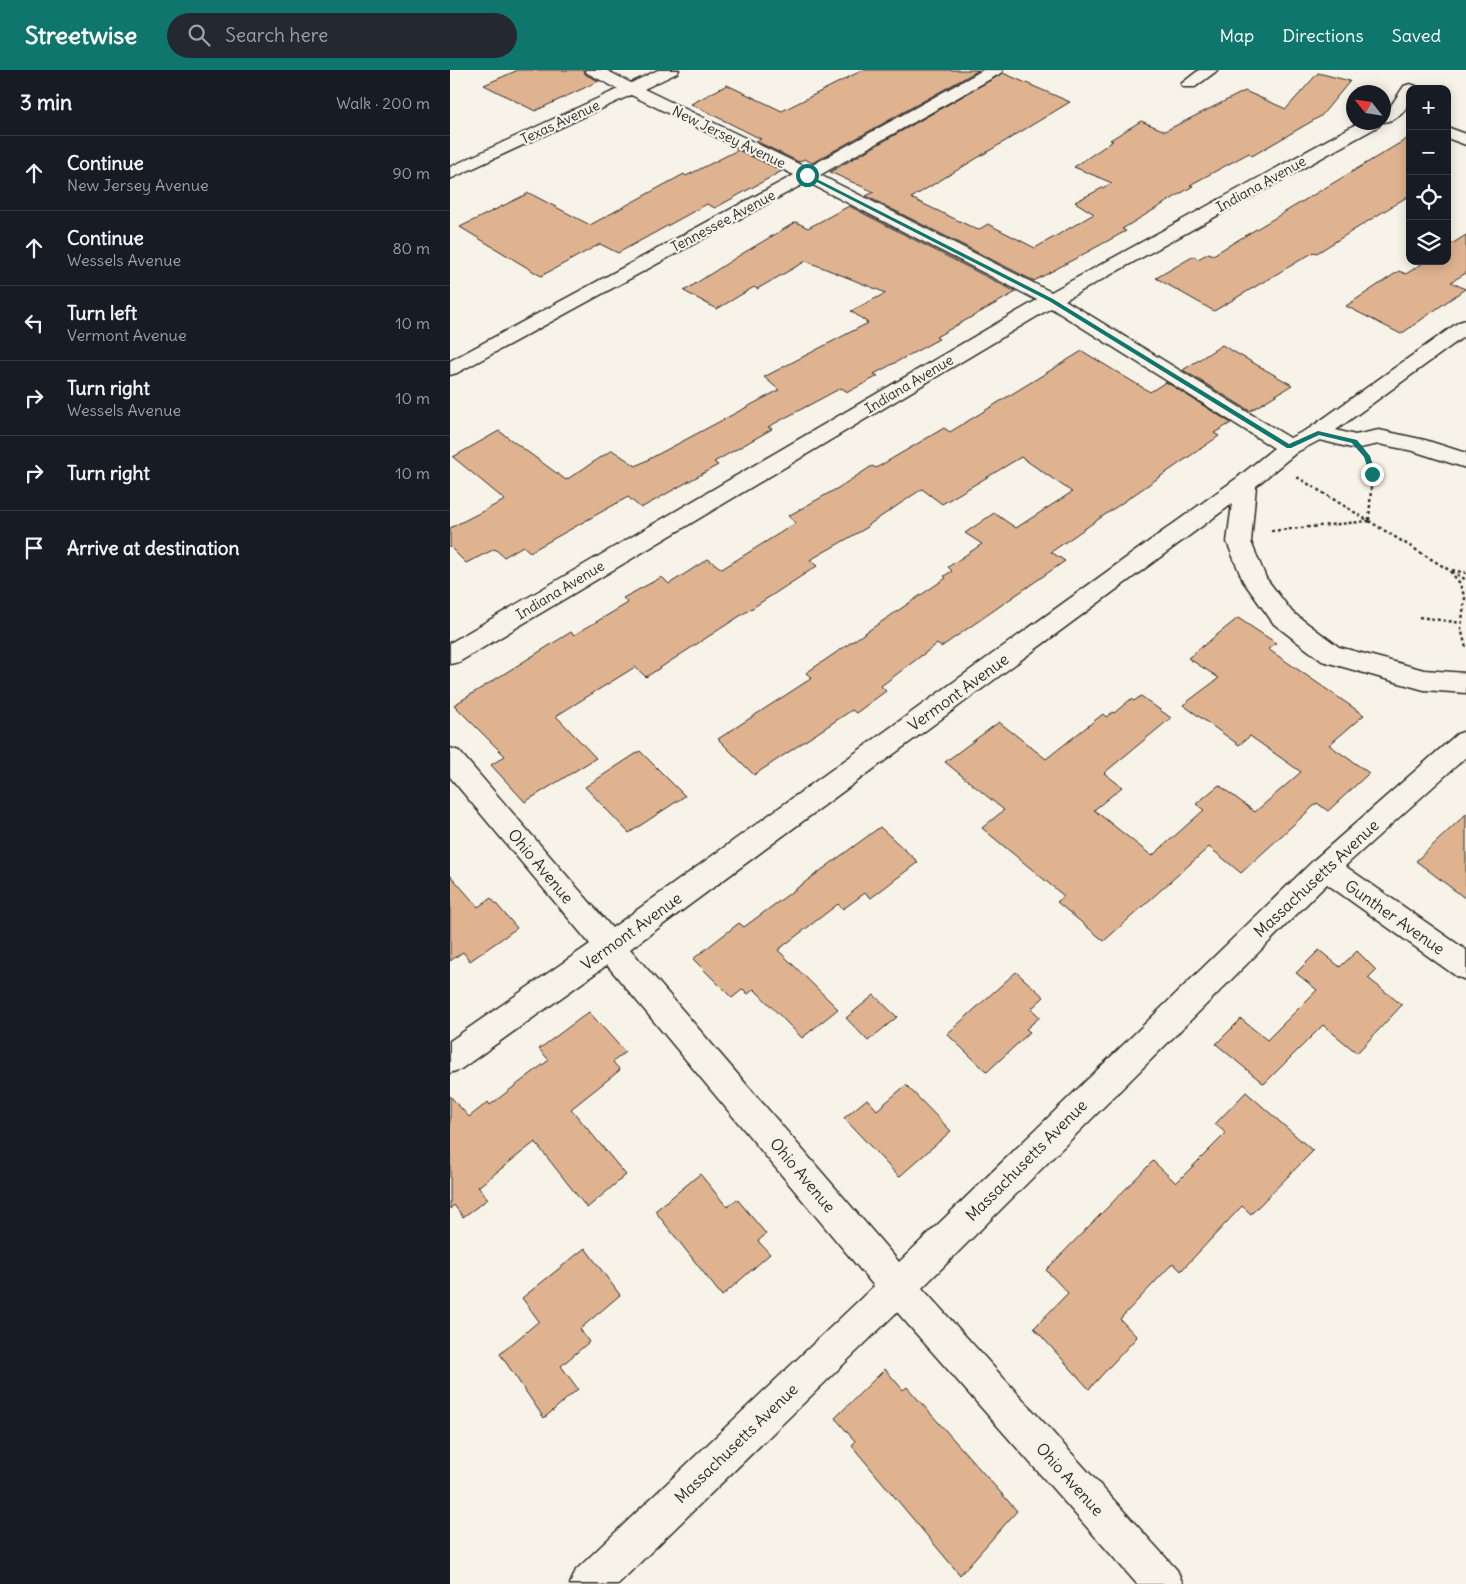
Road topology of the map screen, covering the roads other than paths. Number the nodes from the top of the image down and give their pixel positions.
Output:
1 (593, 70) edge
2 (671, 70) edge
3 (995, 70) edge
4 (1210, 70) edge
5 (1189, 84) dead end
6 (631, 89) junction
7 (1406, 97) edge
8 (1396, 114) edge
9 (1359, 130) edge
10 (1451, 134) edge
11 (1466, 140) edge
12 (450, 174) edge
13 (807, 175) junction
14 (1051, 300) junction
15 (1466, 326) edge
16 (450, 369) edge
17 (1318, 433) junction
18 (1280, 454) junction
19 (1466, 461) edge
20 (1244, 483) junction
21 (450, 655) edge
22 (1466, 683) edge
23 (1466, 741) edge
24 (450, 758) edge
25 (1324, 867) junction
26 (609, 947) junction
27 (1466, 967) edge
28 (450, 1059) edge
29 (898, 1286) junction
30 (590, 1584) edge
31 (1163, 1584) edge

1 - 6 street, New Jersey Avenue
2 - 6 street, Texas Avenue
3 - 13 street, Tennessee Avenue
4 - 5 street
6 - 12 street, Texas Avenue
6 - 13 street, New Jersey Avenue
7 - 8 street
9 - 14 street, Indiana Avenue
10 - 11 street
13 - 14 street, New Jersey Avenue
13 - 16 street, Tennessee Avenue
14 - 18 street, New Jersey Avenue
14 - 21 street, Indiana Avenue
15 - 17 street, Vermont Avenue
17 - 18 street, Vermont Avenue
17 - 19 street
18 - 20 street, Vermont Avenue
20 - 22 street
20 - 26 street, Vermont Avenue
23 - 25 street, Massachusetts Avenue
24 - 26 street, Ohio Avenue
25 - 27 street, Gunther Avenue
25 - 29 street, Massachusetts Avenue
26 - 28 street, Vermont Avenue
26 - 29 street, Ohio Avenue
29 - 30 street, Massachusetts Avenue
29 - 31 street, Ohio Avenue

